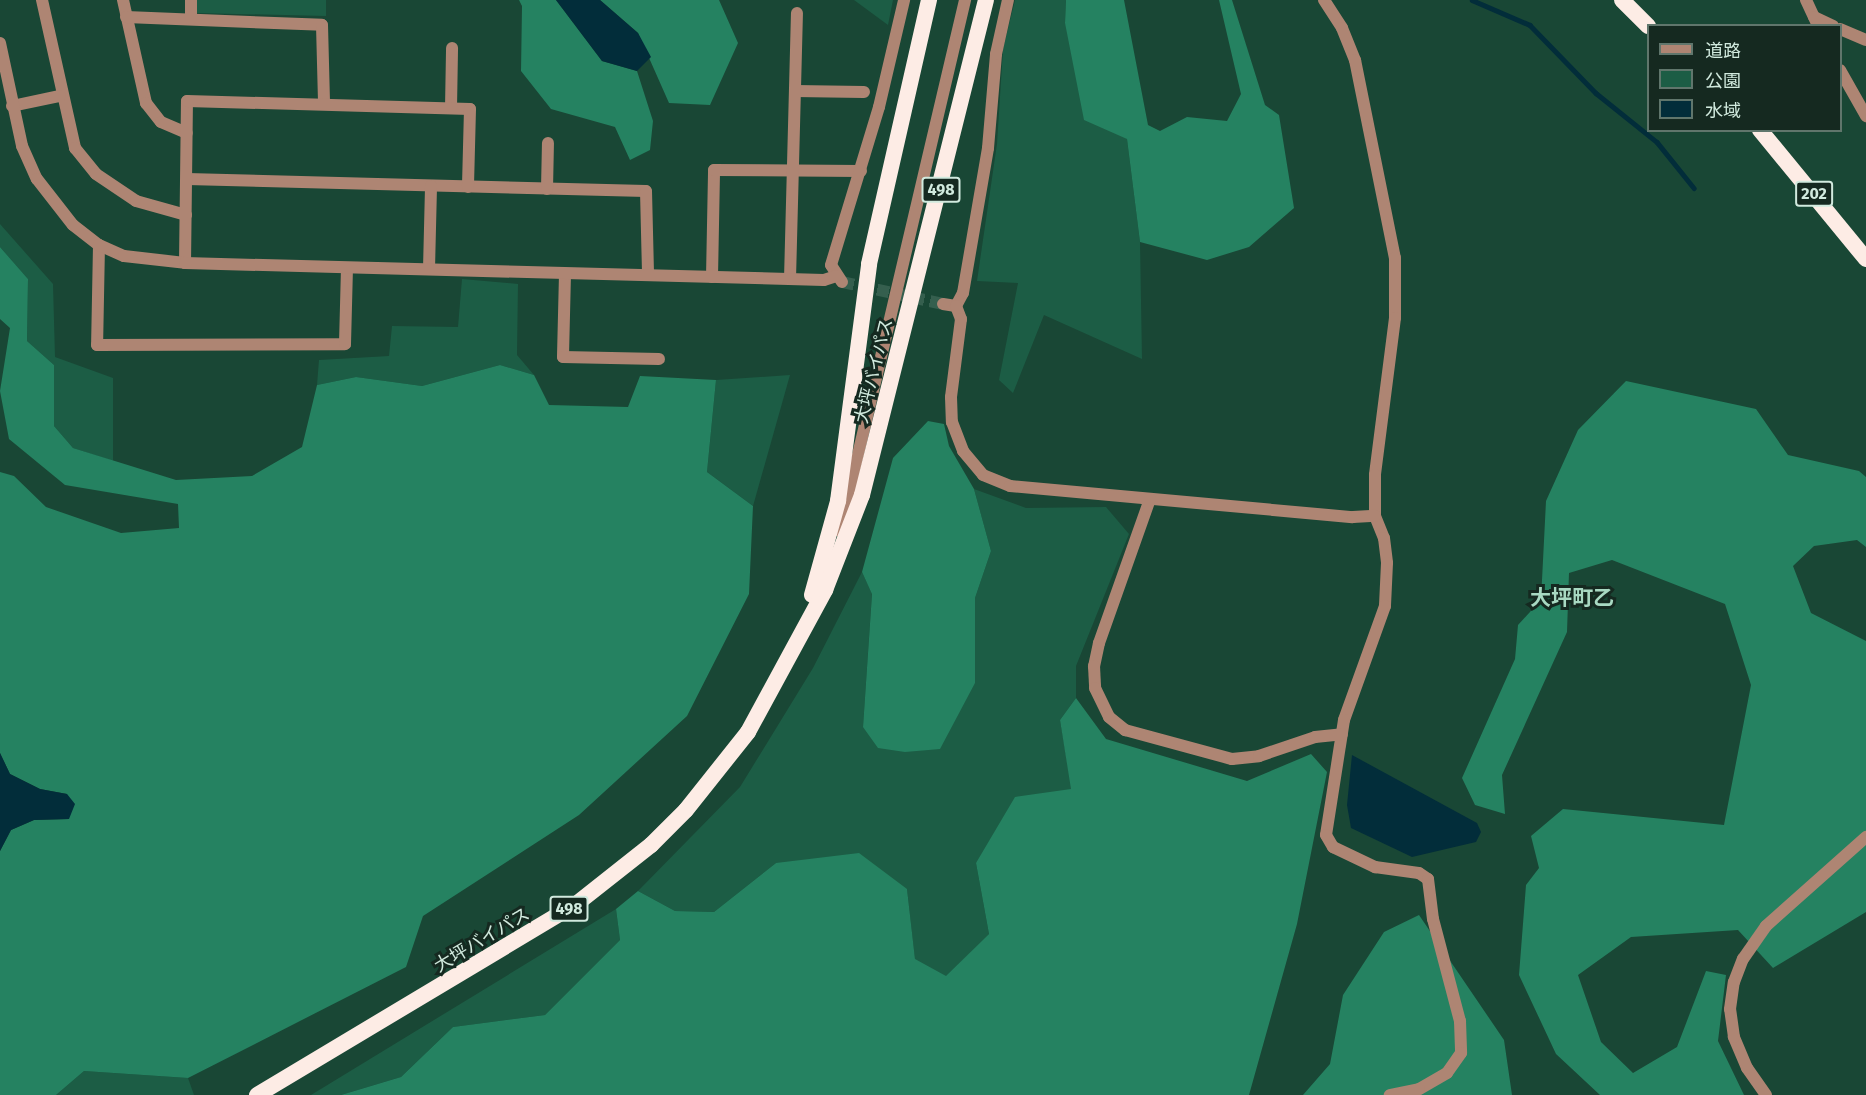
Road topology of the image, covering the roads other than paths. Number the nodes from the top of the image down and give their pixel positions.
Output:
1 (42, 0) edge
2 (123, 0) edge
3 (191, 0) edge
4 (904, 0) edge
5 (929, 0) edge
6 (965, 0) edge
7 (986, 0) edge
8 (1008, 0) edge
9 (1324, 0) edge
10 (1622, 0) edge
11 (1806, 0) edge
12 (797, 13) dead end
13 (126, 17) junction
14 (191, 19) junction
15 (1816, 21) edge
16 (1647, 25) edge
17 (1842, 30) edge
18 (1866, 40) edge
19 (0, 43) edge
20 (452, 48) dead end
21 (1842, 74) edge
22 (795, 91) junction
23 (864, 92) dead end
24 (60, 96) junction
25 (324, 103) junction
26 (12, 106) junction
27 (451, 108) junction
28 (1866, 116) edge
29 (1762, 132) edge
30 (187, 133) junction
31 (548, 143) dead end
32 (792, 170) junction
33 (861, 171) junction
34 (187, 179) junction
35 (431, 186) junction
36 (468, 187) junction
37 (547, 189) junction
38 (186, 215) junction
39 (99, 245) junction
40 (1866, 258) edge
41 (185, 263) junction
42 (347, 268) junction
43 (429, 269) junction
44 (565, 274) junction
45 (648, 275) junction
46 (712, 277) junction
47 (789, 279) junction
48 (660, 359) dead end
49 (1150, 499) junction
50 (1375, 516) junction
51 (801, 636) junction
52 (748, 732) junction
53 (1342, 734) junction
54 (1866, 837) edge
55 (257, 1095) edge
56 (1390, 1095) edge
57 (1766, 1095) edge

1 - 24 street
2 - 13 street
3 - 14 street
4 - 33 street
5 - 52 highway, 大坪バイパス / 498
6 - 51 street
7 - 51 highway, 大坪バイパス / 498
8 - 49 street
9 - 50 street
10 - 16 highway
11 - 15 street
12 - 22 street
13 - 14 street
13 - 30 street
14 - 25 street
17 - 18 street
19 - 26 street
20 - 27 street
21 - 28 street
22 - 23 street
22 - 32 street
24 - 26 street
24 - 38 street
25 - 27 street
25 - 30 street
26 - 39 street
27 - 36 street
29 - 40 highway, 202
30 - 34 street
31 - 37 street
32 - 33 street
32 - 46 street
32 - 47 street
33 - 47 street
34 - 35 street
34 - 38 street
35 - 36 street
35 - 43 street
36 - 37 street
37 - 45 street
38 - 41 street
39 - 41 street
39 - 42 street
41 - 42 street
42 - 43 street
43 - 44 street
44 - 45 street
44 - 48 street
45 - 46 street
46 - 47 street
49 - 50 street
49 - 53 street
50 - 53 street
51 - 52 highway, 大坪バイパス / 498
52 - 55 highway, 大坪バイパス / 498
53 - 56 street
54 - 57 street

